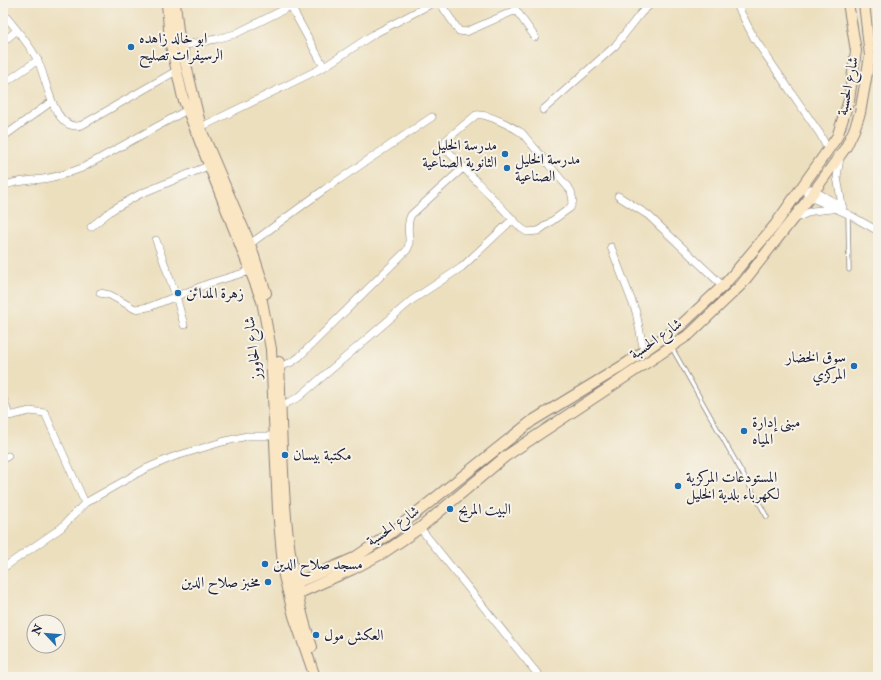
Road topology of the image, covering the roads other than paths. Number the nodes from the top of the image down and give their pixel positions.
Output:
1 (167, 3) edge
2 (175, 3) edge
3 (433, 3) edge
4 (440, 3) edge
5 (652, 3) edge
6 (736, 3) edge
7 (848, 3) edge
8 (864, 3) edge
9 (292, 4) edge
10 (3, 13) edge
11 (17, 30) junction
12 (535, 37) dead end
13 (3, 42) edge
14 (181, 46) junction
15 (38, 60) junction
16 (324, 67) junction
17 (176, 71) junction
18 (3, 84) edge
19 (51, 102) junction
20 (187, 110) junction
21 (543, 110) dead end
22 (432, 117) dead end
23 (201, 127) junction
24 (3, 137) edge
25 (828, 150) junction
26 (843, 151) junction
27 (208, 166) junction
28 (464, 167) junction
29 (3, 186) edge
30 (803, 186) junction
31 (812, 193) junction
32 (618, 196) dead end
33 (842, 205) junction
34 (834, 208) junction
35 (848, 214) junction
36 (513, 219) junction
37 (792, 220) junction
38 (92, 227) dead end
39 (878, 231) edge
40 (156, 240) dead end
41 (250, 244) junction
42 (611, 247) dead end
43 (250, 270) junction
44 (849, 270) dead end
45 (723, 286) junction
46 (100, 293) dead end
47 (176, 296) junction
48 (184, 324) dead end
49 (672, 347) junction
50 (644, 352) junction
51 (279, 367) junction
52 (3, 397) edge
53 (280, 406) junction
54 (274, 436) junction
55 (85, 503) junction
56 (767, 517) dead end
57 (420, 528) junction
58 (3, 568) edge
59 (293, 590) junction
60 (315, 677) edge
61 (322, 677) edge
62 (540, 677) edge

1 - 17 main road, شارع الحاووز
2 - 14 main road, شارع الحاووز
3 - 16 street
4 - 12 street
5 - 21 street
6 - 25 street
7 - 25 main road, شارع الحسبة
8 - 26 main road, شارع الحسبة
9 - 14 street
9 - 16 street
10 - 11 street
11 - 13 street
11 - 15 street
14 - 23 main road, شارع الحاووز
15 - 18 street
15 - 19 street
16 - 23 street
17 - 19 street
17 - 20 main road, شارع الحاووز
19 - 24 street
20 - 27 main road, شارع الحاووز
20 - 29 street
22 - 41 street
23 - 41 main road, شارع الحاووز
25 - 30 main road, شارع الحسبة
26 - 31 main road, شارع الحسبة
26 - 33 street
27 - 38 street
27 - 43 main road, شارع الحاووز
28 - 36 street
28 - 36 street
28 - 51 street
30 - 31 street
30 - 45 main road, شارع الحسبة
31 - 33 street
31 - 34 street
31 - 37 main road, شارع الحسبة
32 - 45 street
33 - 35 street
34 - 35 street
34 - 37 street
35 - 39 street
35 - 44 lane
36 - 53 street
37 - 49 main road, شارع الحسبة
40 - 47 street
41 - 51 main road, شارع الحاووز
42 - 50 street
43 - 47 street
43 - 54 main road, شارع الحاووز
45 - 50 main road, شارع الحسبة
46 - 47 street
47 - 48 street
49 - 56 lane
49 - 57 main road, شارع الحسبة
50 - 59 main road, شارع الحسبة
51 - 53 main road, شارع الحاووز
52 - 55 street
53 - 59 main road, شارع الحاووز
54 - 55 street
54 - 59 main road, شارع الحاووز
55 - 58 street
57 - 59 main road, شارع الحسبة
57 - 62 street
59 - 60 main road, شارع الحاووز
59 - 61 main road, شارع الحاووز

